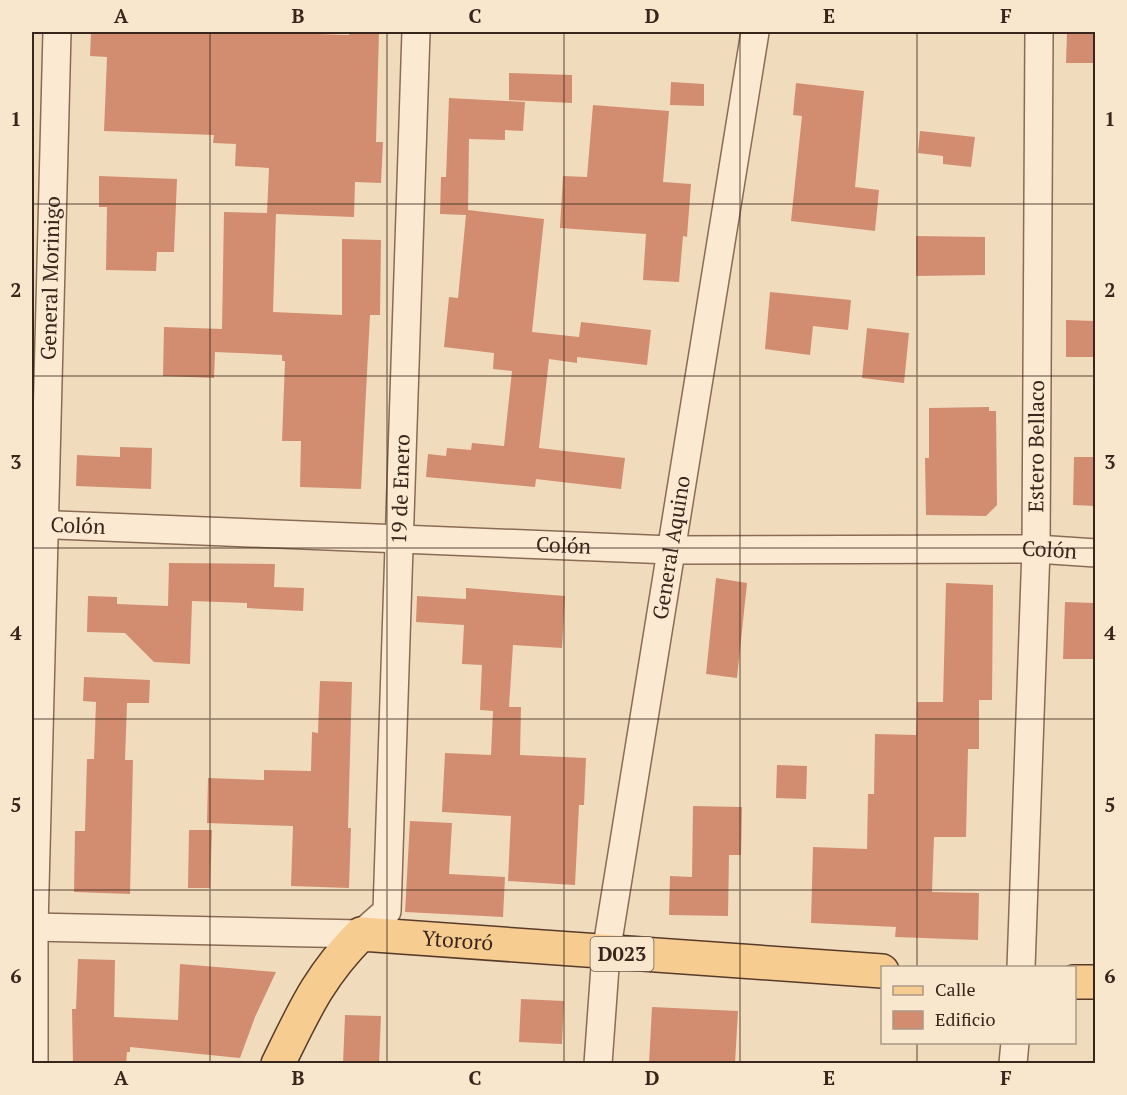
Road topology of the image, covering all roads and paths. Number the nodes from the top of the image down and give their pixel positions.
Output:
1 (57, 32) edge
2 (416, 32) edge
3 (755, 32) edge
4 (1039, 32) edge
5 (38, 524) edge
6 (402, 539) junction
7 (1036, 549) junction
8 (671, 550) junction
9 (1095, 553) edge
10 (33, 927) edge
11 (361, 934) junction
12 (606, 952) junction
13 (1021, 966) edge
14 (881, 971) edge
15 (1076, 982) edge
16 (1095, 982) edge
17 (1015, 1044) edge
18 (34, 1064) edge
19 (278, 1064) edge
20 (598, 1064) edge
21 (1013, 1064) edge

1 - 5 street, General Morinigo
2 - 6 street, 19 de Enero
3 - 8 street, General Aquino
4 - 7 street, Estero Bellaco
5 - 6 street, Colón
5 - 10 street, General Morinigo
6 - 8 street, Colón
6 - 11 street, 19 de Enero
7 - 8 street, Colón
7 - 9 street, Colón
7 - 13 street, Estero Bellaco
8 - 12 street, General Aquino
10 - 11 street, Ytororó
10 - 18 street, General Morinigo
11 - 12 main road, Ytororó / D023
11 - 19 main road
12 - 14 main road, Ytororó / D023
12 - 20 street, General Aquino
15 - 16 main road
17 - 21 street

